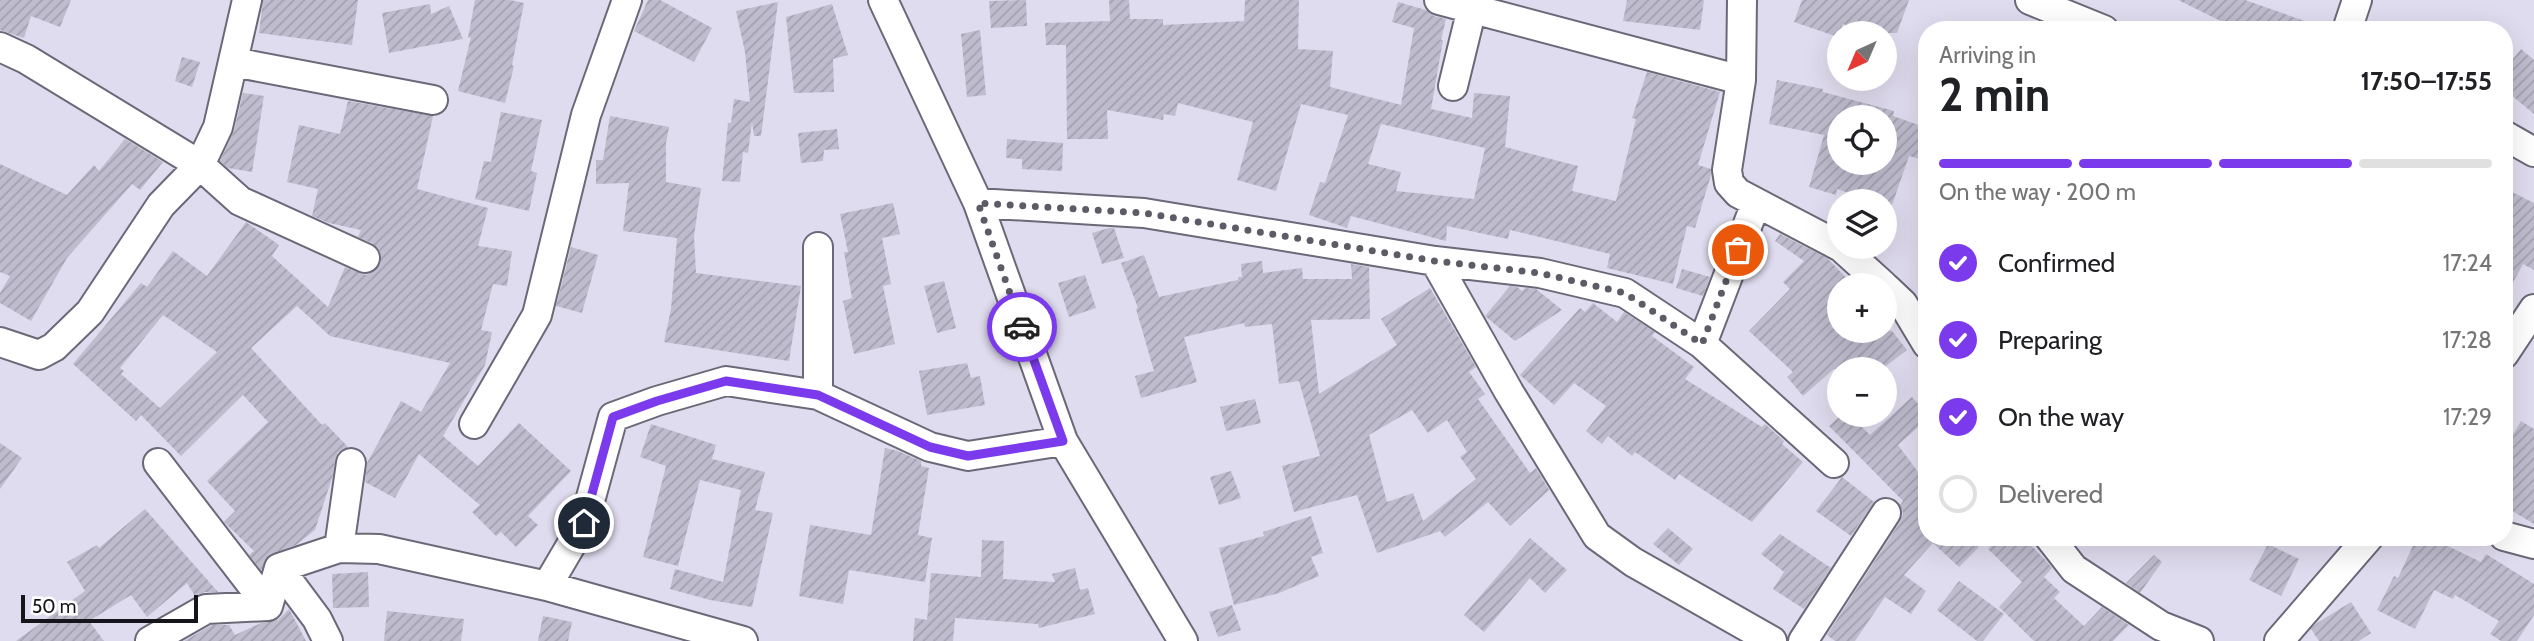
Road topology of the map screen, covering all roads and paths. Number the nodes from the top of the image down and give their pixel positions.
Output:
1 (247, 0) edge
2 (627, 0) edge
3 (883, 0) edge
4 (1439, 0) edge
5 (1742, 0) edge
6 (2357, 0) edge
7 (2035, 1) edge
8 (1473, 5) edge
9 (2083, 21) edge
10 (2350, 21) edge
11 (0, 47) edge
12 (233, 62) junction
13 (1741, 80) junction
14 (1453, 86) dead end
15 (433, 100) dead end
16 (2513, 140) edge
17 (2534, 152) edge
18 (200, 164) junction
19 (978, 203) junction
20 (1756, 203) junction
21 (1827, 239) edge
22 (818, 247) dead end
23 (365, 258) dead end
24 (1854, 259) edge
25 (1435, 261) junction
26 (1870, 273) edge
27 (1897, 298) edge
28 (2534, 309) edge
29 (1918, 329) edge
30 (2513, 340) edge
31 (0, 342) edge
32 (1702, 344) junction
33 (818, 395) junction
34 (474, 424) dead end
35 (1063, 441) junction
36 (158, 463) dead end
37 (351, 463) dead end
38 (1834, 463) dead end
39 (1886, 513) dead end
40 (2513, 538) edge
41 (2534, 544) edge
42 (2056, 546) edge
43 (2360, 546) edge
44 (339, 548) junction
45 (279, 568) junction
46 (547, 586) junction
47 (268, 606) junction
48 (150, 641) edge
49 (328, 641) edge
50 (743, 641) edge
51 (1183, 641) edge
52 (1772, 641) edge
53 (1803, 641) edge
54 (2199, 641) edge
55 (2279, 641) edge

1 - 12 street
2 - 34 street
3 - 19 street
4 - 8 street
5 - 13 street
6 - 10 street
7 - 9 street
8 - 13 street
8 - 14 street
11 - 18 street
12 - 15 street
12 - 18 street
13 - 20 street
16 - 17 street
18 - 23 street
18 - 31 street
19 - 25 street
19 - 35 street
20 - 21 street
20 - 32 street
22 - 33 street
24 - 26 street
25 - 32 street
25 - 52 street
27 - 29 street
28 - 30 street
32 - 38 street
33 - 35 street
33 - 46 street
35 - 51 street
36 - 47 street
37 - 44 street
39 - 53 street
40 - 41 street
42 - 54 street
43 - 55 street
44 - 45 street
44 - 46 street
45 - 47 street
45 - 49 street
46 - 50 street
47 - 48 street

